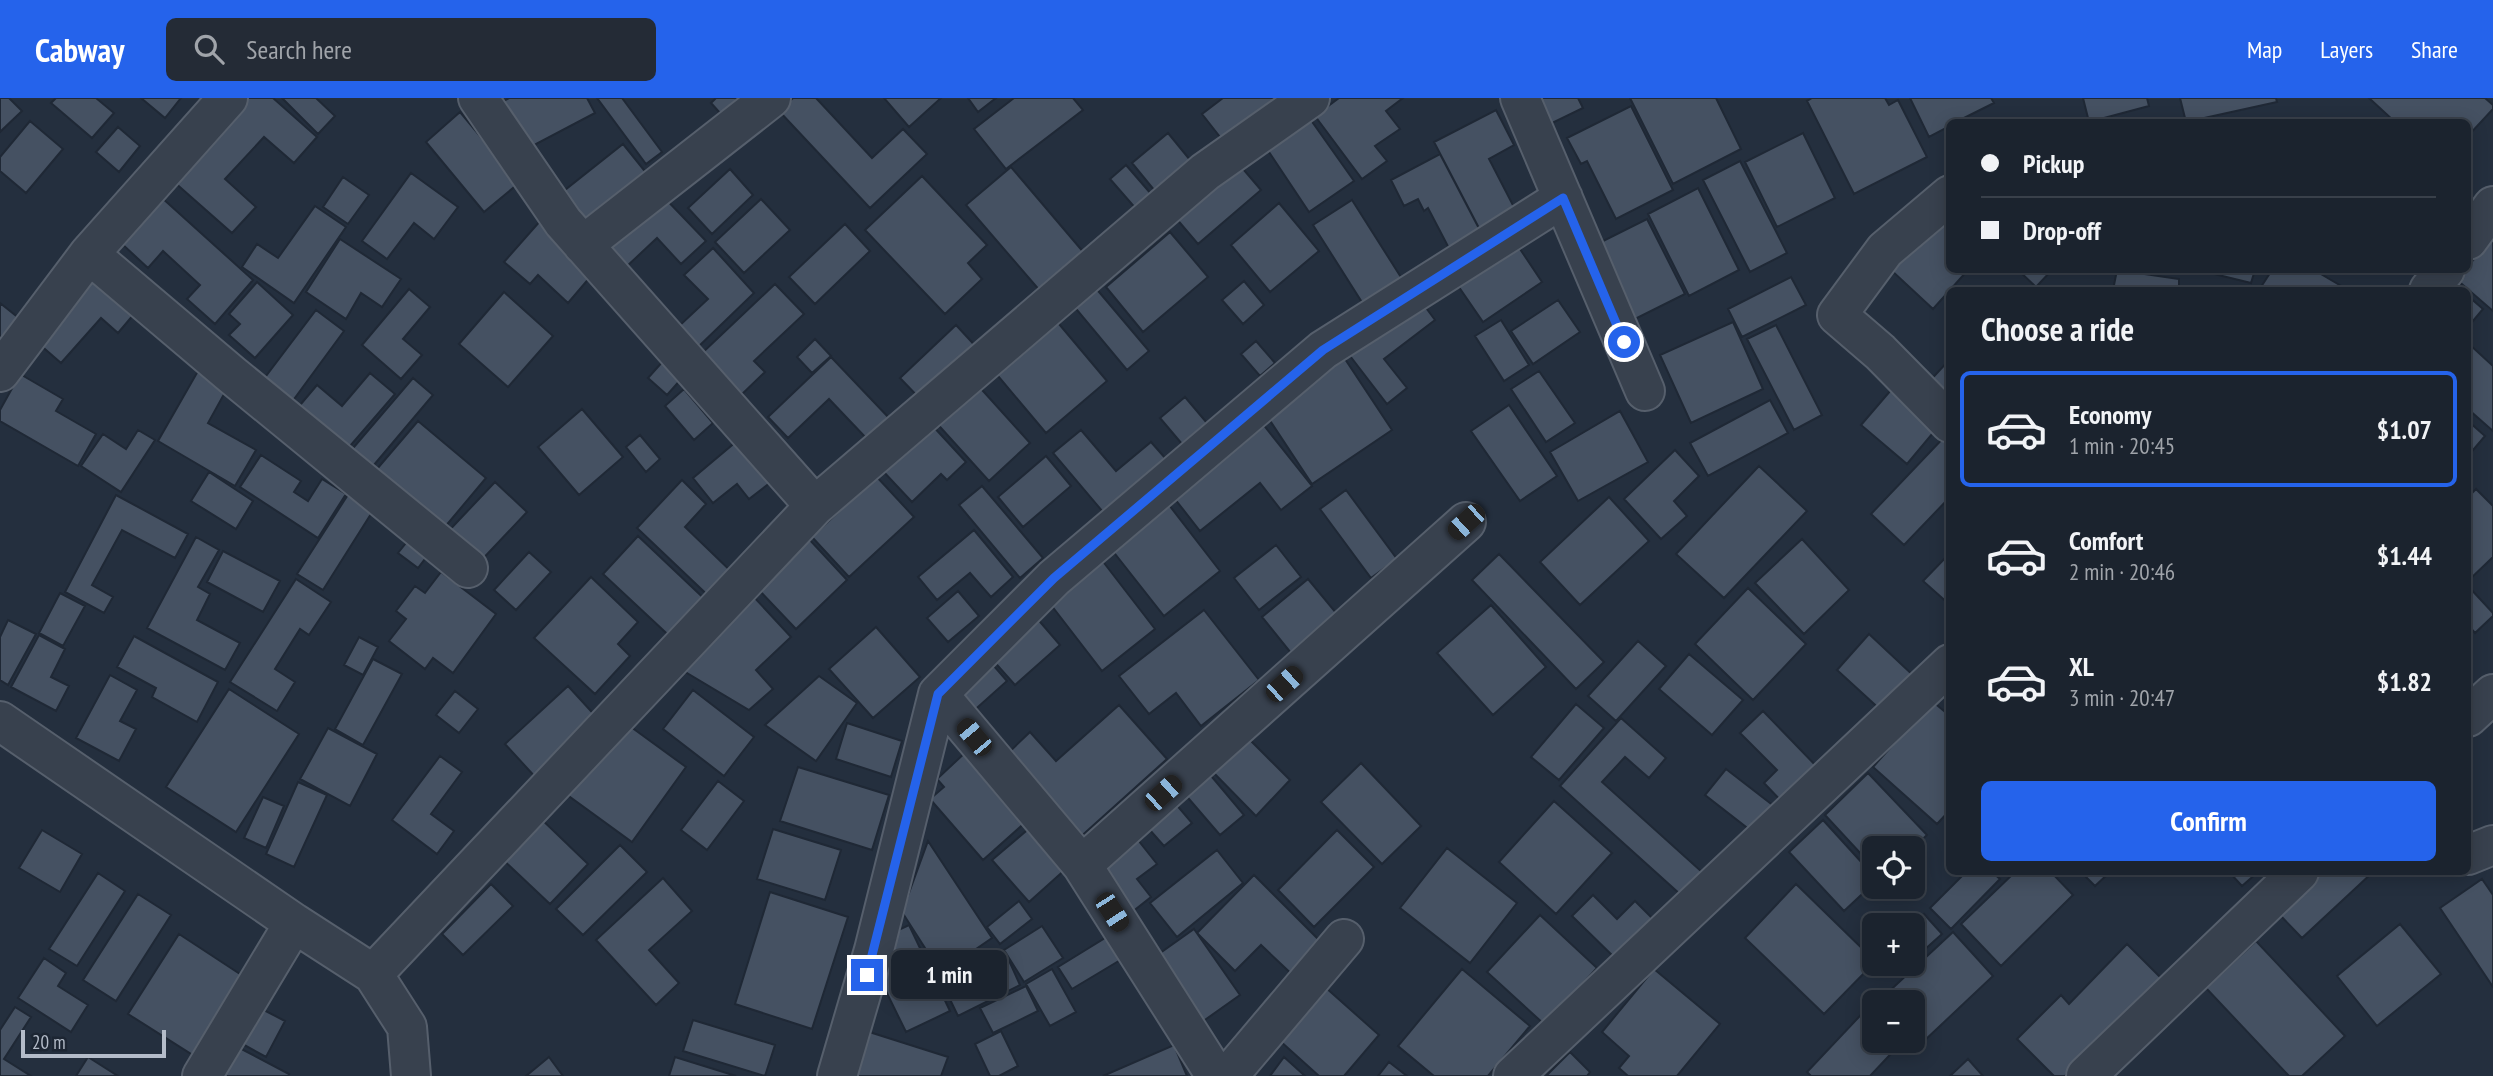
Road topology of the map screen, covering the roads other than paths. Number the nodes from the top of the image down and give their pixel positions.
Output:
1 (228, 98) edge
2 (478, 98) edge
3 (771, 98) edge
4 (1310, 98) edge
5 (1520, 98) edge
6 (1563, 198) junction
7 (1946, 198) edge
8 (2493, 206) edge
9 (2471, 236) edge
10 (583, 245) junction
11 (89, 254) junction
12 (2443, 273) edge
13 (2431, 287) edge
14 (0, 372) edge
15 (1645, 391) dead end
16 (1946, 419) edge
17 (816, 506) junction
18 (1466, 522) dead end
19 (468, 568) dead end
20 (1946, 668) edge
21 (938, 694) junction
22 (2493, 694) edge
23 (2471, 714) edge
24 (0, 721) edge
25 (2493, 845) edge
26 (2471, 854) edge
27 (1082, 865) junction
28 (2296, 875) edge
29 (294, 923) junction
30 (1344, 939) dead end
31 (373, 974) junction
32 (202, 1076) edge
33 (411, 1076) edge
34 (836, 1076) edge
35 (1216, 1076) edge
36 (1228, 1076) edge
37 (1513, 1076) edge
38 (2086, 1076) edge

1 - 11 street
2 - 10 street
3 - 10 street
4 - 17 street
5 - 6 street
6 - 15 street
6 - 21 street
7 - 16 street
8 - 9 street
10 - 17 street
11 - 14 street
11 - 19 street
12 - 13 street
17 - 31 street
18 - 27 street
20 - 37 street
21 - 27 street
21 - 34 street
22 - 23 street
24 - 29 street
25 - 26 street
27 - 35 street
28 - 38 street
29 - 31 street
29 - 32 street
30 - 36 street
31 - 33 street

